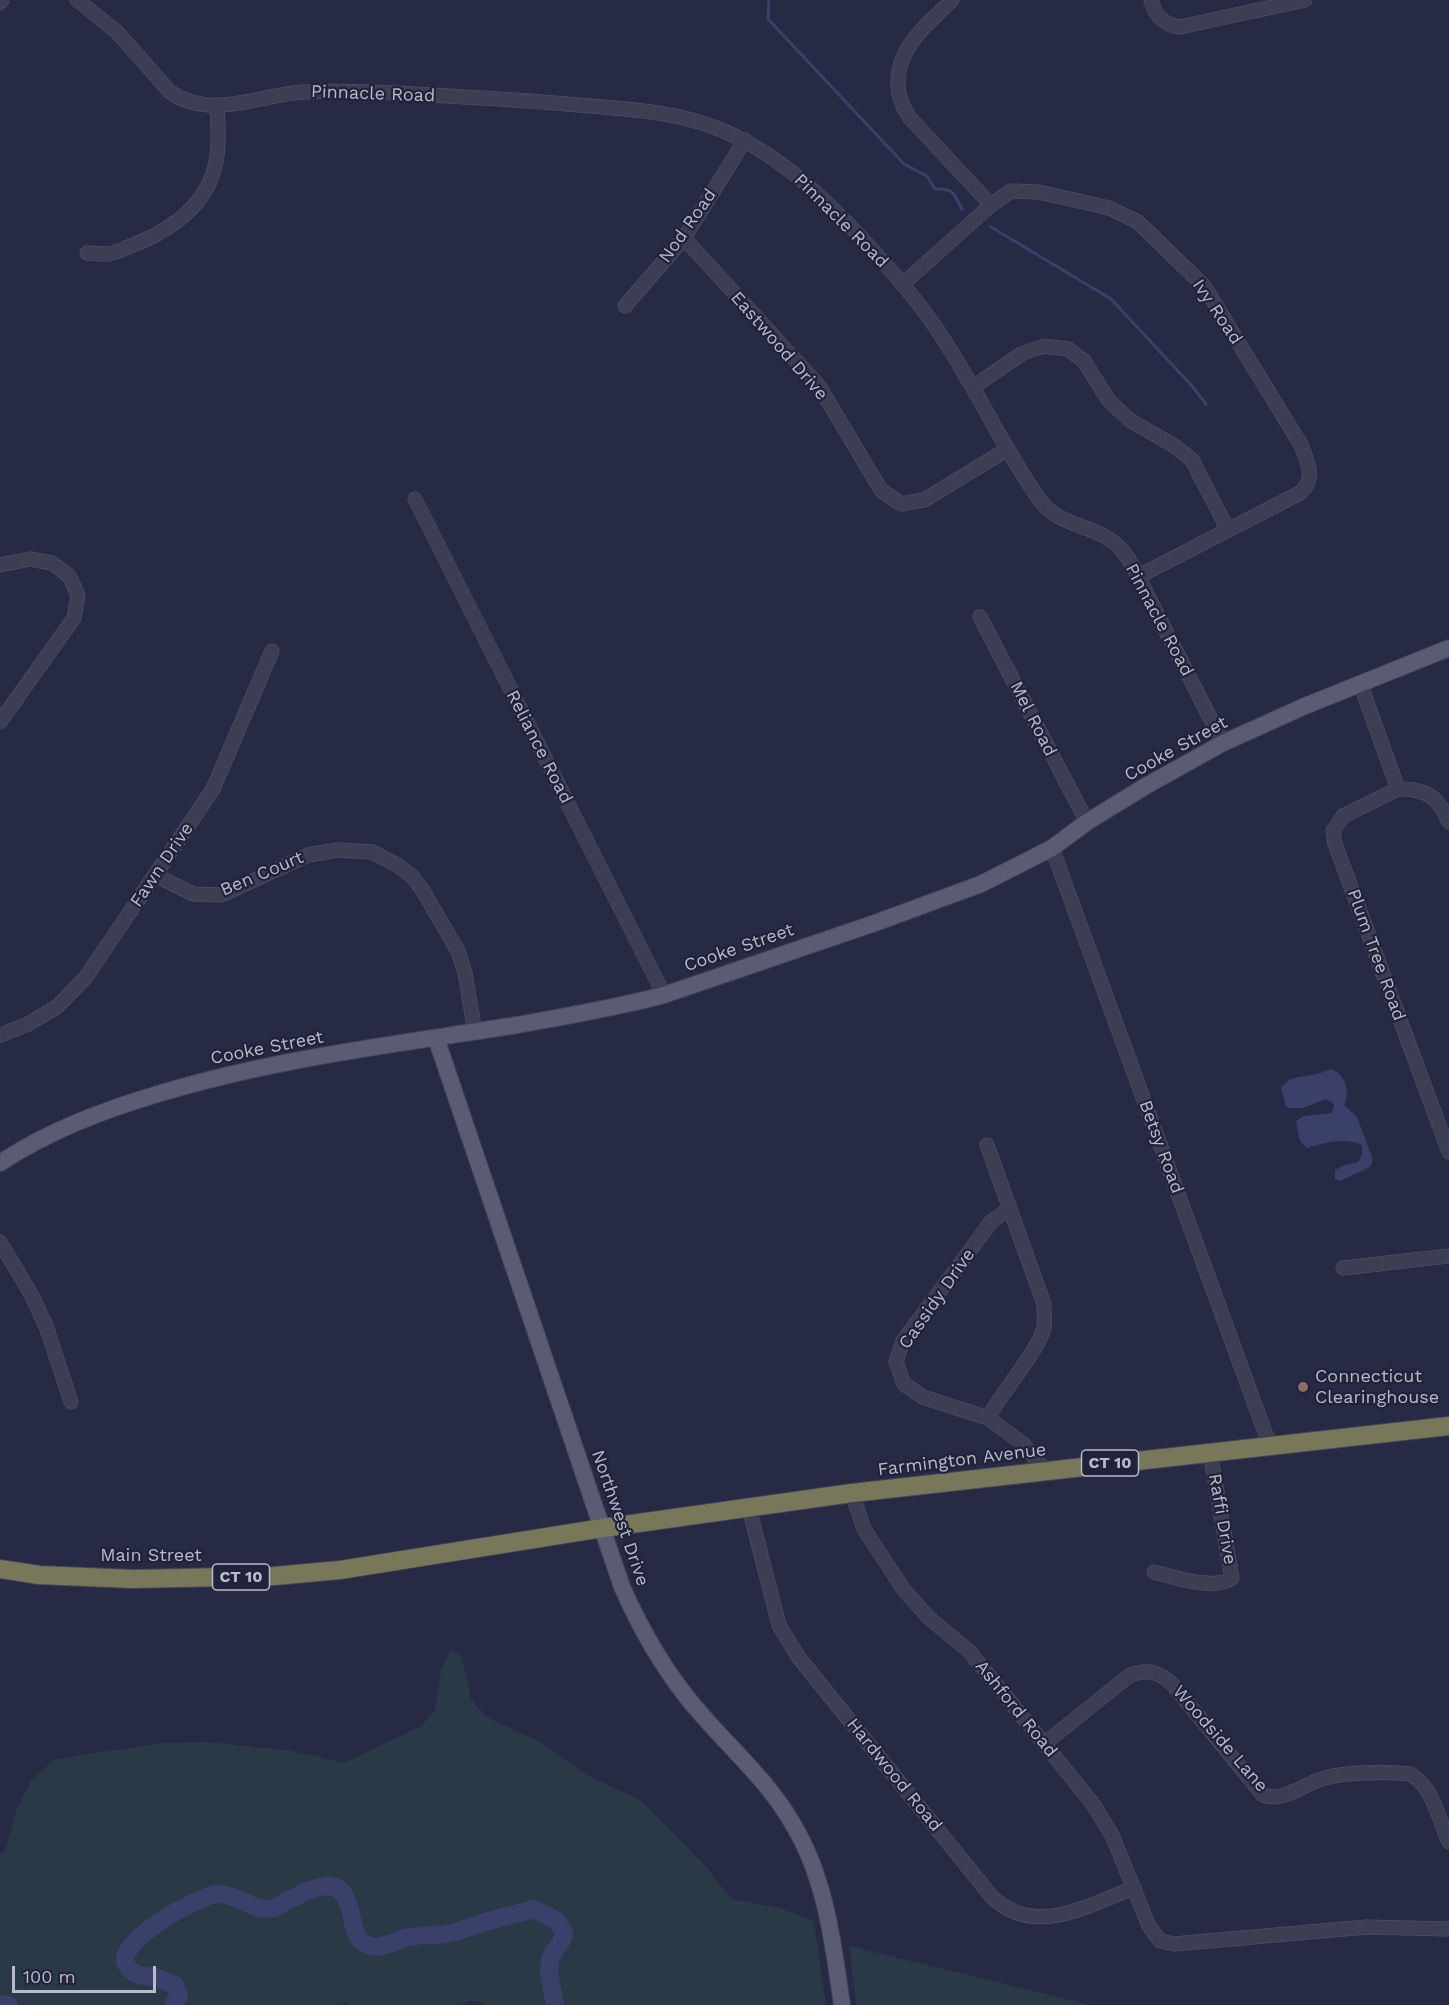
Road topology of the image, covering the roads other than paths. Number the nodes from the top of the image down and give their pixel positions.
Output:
1 (77, 0) edge
2 (952, 0) edge
3 (1151, 0) edge
4 (1305, 0) edge
5 (217, 106) junction
6 (745, 140) junction
7 (991, 205) junction
8 (684, 238) junction
9 (87, 253) dead end
10 (904, 284) junction
11 (625, 306) dead end
12 (973, 387) junction
13 (1008, 449) junction
14 (414, 499) dead end
15 (1228, 530) junction
16 (0, 565) edge
17 (1137, 577) junction
18 (980, 617) dead end
19 (1449, 648) edge
20 (272, 651) dead end
21 (1360, 683) junction
22 (0, 722) edge
23 (1223, 743) junction
24 (1398, 789) junction
25 (1087, 822) junction
26 (1449, 822) edge
27 (1052, 848) junction
28 (155, 875) junction
29 (664, 995) junction
30 (475, 1032) junction
31 (0, 1035) edge
32 (436, 1038) junction
33 (1448, 1144) edge
34 (987, 1145) dead end
35 (0, 1163) edge
36 (1010, 1208) junction
37 (0, 1242) edge
38 (1449, 1256) edge
39 (1343, 1268) dead end
40 (71, 1402) dead end
41 (988, 1418) junction
42 (1449, 1426) edge
43 (1270, 1446) junction
44 (1210, 1452) junction
45 (1046, 1471) junction
46 (852, 1493) junction
47 (749, 1508) junction
48 (603, 1528) junction
49 (481, 1548) joint
50 (0, 1569) edge
51 (1154, 1572) dead end
52 (1044, 1743) junction
53 (1449, 1842) edge
54 (1134, 1888) junction
55 (1449, 1929) edge
56 (842, 2005) edge

1 - 5 street, Pinnacle Road
2 - 7 street
3 - 4 street
5 - 6 street, Pinnacle Road
5 - 9 street
6 - 8 street, Nod Road
6 - 10 street, Pinnacle Road
7 - 10 street, Ivy Road
7 - 15 street, Ivy Road
8 - 11 street, Nod Road
8 - 13 street, Eastwood Drive
10 - 12 street, Pinnacle Road
12 - 13 street, Pinnacle Road
12 - 15 street
13 - 17 street, Pinnacle Road
14 - 29 street, Reliance Road
15 - 17 street, Ivy Road
16 - 22 street
17 - 23 street, Pinnacle Road
18 - 25 street, Mel Road
19 - 21 main road, Cooke Street
20 - 28 street, Fawn Drive
21 - 23 main road, Cooke Street
21 - 24 street
23 - 25 main road, Cooke Street
24 - 26 street
24 - 33 street, Plum Tree Road
25 - 27 main road, Cooke Street
27 - 29 main road, Cooke Street
27 - 43 street, Betsy Road
28 - 30 street, Ben Court
28 - 31 street, Fawn Drive
29 - 30 main road, Cooke Street
30 - 32 main road, Cooke Street
32 - 35 main road, Cooke Street
32 - 48 main road, Northwest Drive
34 - 36 street
36 - 41 street
36 - 41 street, Cassidy Drive
37 - 40 street
38 - 39 street
41 - 45 street, Cassidy Drive
42 - 43 highway, Farmington Avenue / CT 10
43 - 44 highway, Farmington Avenue / CT 10
44 - 45 highway, Farmington Avenue / CT 10
44 - 51 street, Raffi Drive
45 - 46 highway, Farmington Avenue / CT 10
46 - 47 highway, Farmington Avenue / CT 10
46 - 52 street, Ashford Road
47 - 48 highway, Farmington Avenue / CT 10
47 - 54 street, Hardwood Road
48 - 49 highway, Farmington Avenue / CT 10
48 - 56 main road, Northwest Drive
49 - 50 highway, Main Street / CT 10
52 - 53 street, Woodside Lane
52 - 54 street, Ashford Road
54 - 55 street, Ashford Road

